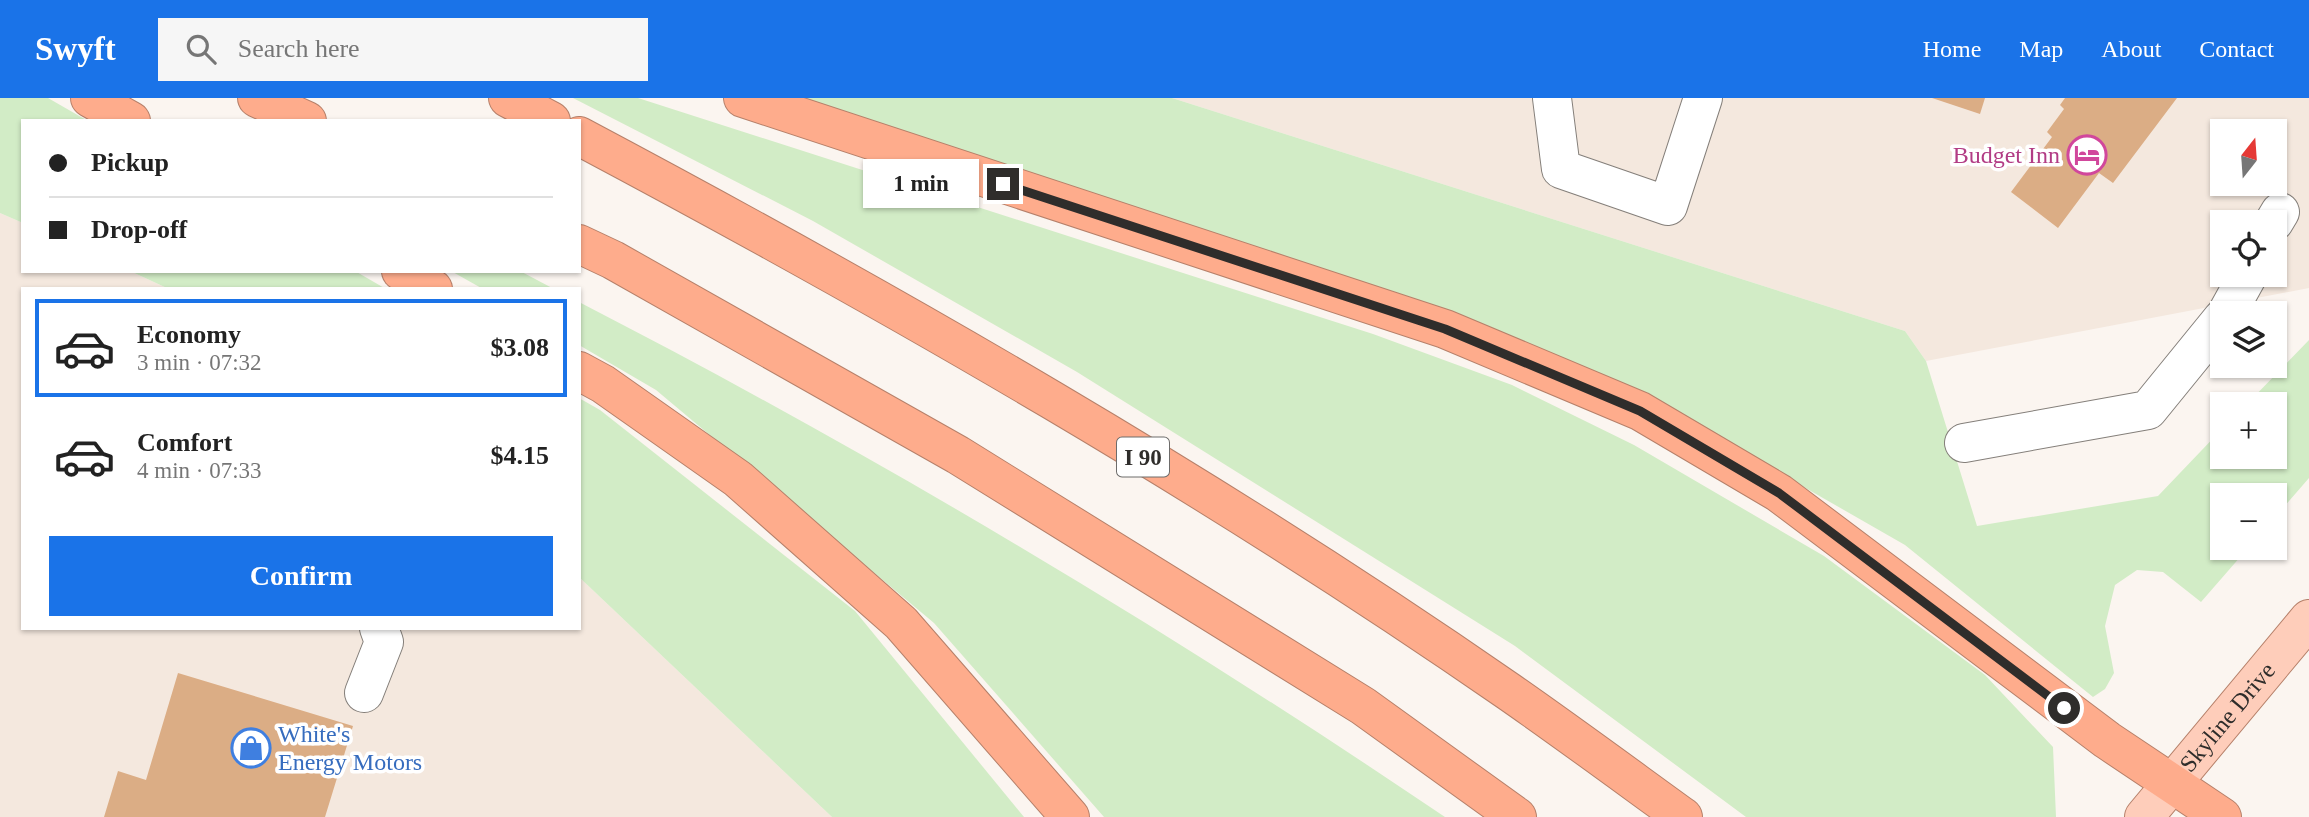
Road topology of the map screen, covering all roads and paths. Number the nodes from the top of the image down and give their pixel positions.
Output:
1 (90, 98) edge
2 (257, 98) edge
3 (509, 98) edge
4 (743, 98) edge
5 (1552, 98) edge
6 (1703, 98) edge
7 (127, 119) edge
8 (303, 119) edge
9 (547, 119) edge
10 (581, 137) edge
11 (581, 245) edge
12 (405, 273) edge
13 (429, 287) edge
14 (2210, 334) edge
15 (581, 372) edge
16 (1964, 443) dead end
17 (2309, 618) edge
18 (380, 630) edge
19 (364, 693) dead end
20 (2170, 783) junction
21 (1070, 817) edge
22 (1517, 817) edge
23 (1683, 817) edge
24 (2144, 817) edge
25 (2222, 817) edge

1 - 7 highway
2 - 8 highway
3 - 9 highway
4 - 20 highway
5 - 6 lane
10 - 23 highway, I 90
11 - 22 highway
12 - 13 highway
14 - 16 lane
15 - 21 highway
17 - 20 main road, Skyline Drive
18 - 19 lane
20 - 24 main road, Skyline Drive
20 - 25 highway

